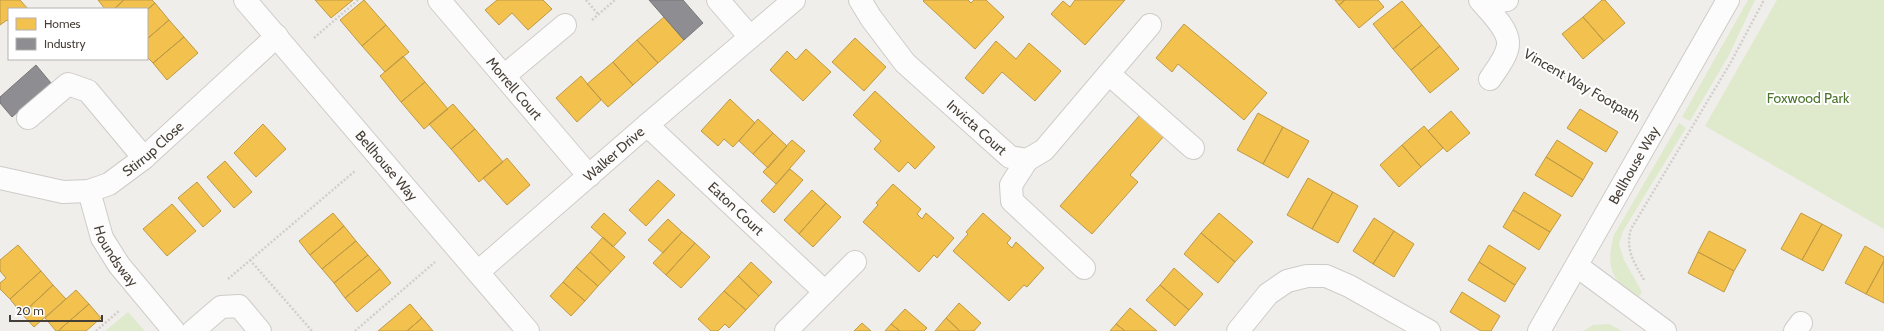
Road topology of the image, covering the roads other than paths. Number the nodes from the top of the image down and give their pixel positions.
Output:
1 (245, 0) edge
2 (439, 0) edge
3 (718, 0) edge
4 (794, 0) edge
5 (860, 0) edge
6 (1507, 0) edge
7 (1728, 0) edge
8 (1481, 2) edge
9 (565, 25) dead end
10 (1150, 25) dead end
11 (277, 36) junction
12 (750, 37) junction
13 (1109, 74) junction
14 (504, 76) junction
15 (1490, 79) dead end
16 (28, 118) dead end
17 (646, 125) junction
18 (1193, 148) dead end
19 (144, 158) junction
20 (1027, 160) junction
21 (589, 176) junction
22 (0, 178) edge
23 (89, 191) junction
24 (855, 262) dead end
25 (1577, 266) junction
26 (1084, 268) dead end
27 (478, 272) junction
28 (825, 292) junction
29 (174, 331) edge
30 (193, 331) edge
31 (260, 331) edge
32 (528, 331) edge
33 (786, 331) edge
34 (1238, 331) edge
35 (1430, 331) edge
36 (1539, 331) edge
37 (1665, 331) edge

1 - 11 street, Bellhouse Way
2 - 14 street, Morrell Court
3 - 12 street
4 - 12 street, Walker Drive
5 - 20 street, Invicta Court
6 - 8 street
7 - 25 street, Bellhouse Way
8 - 15 street
9 - 14 street
10 - 13 street
11 - 19 street, Stirrup Close
11 - 27 street, Bellhouse Way
12 - 17 street, Walker Drive
13 - 18 street
13 - 20 street
14 - 21 street, Morrell Court
16 - 19 street
17 - 21 street, Walker Drive
17 - 28 street, Eaton Court
19 - 23 street, Stirrup Close
20 - 26 street
21 - 27 street, Walker Drive
22 - 23 street, Stirrup Close
23 - 29 street, Houndsway
24 - 28 street
25 - 36 street, Bellhouse Way
25 - 37 street
27 - 32 street, Bellhouse Way
28 - 33 street
30 - 31 street
34 - 35 street

